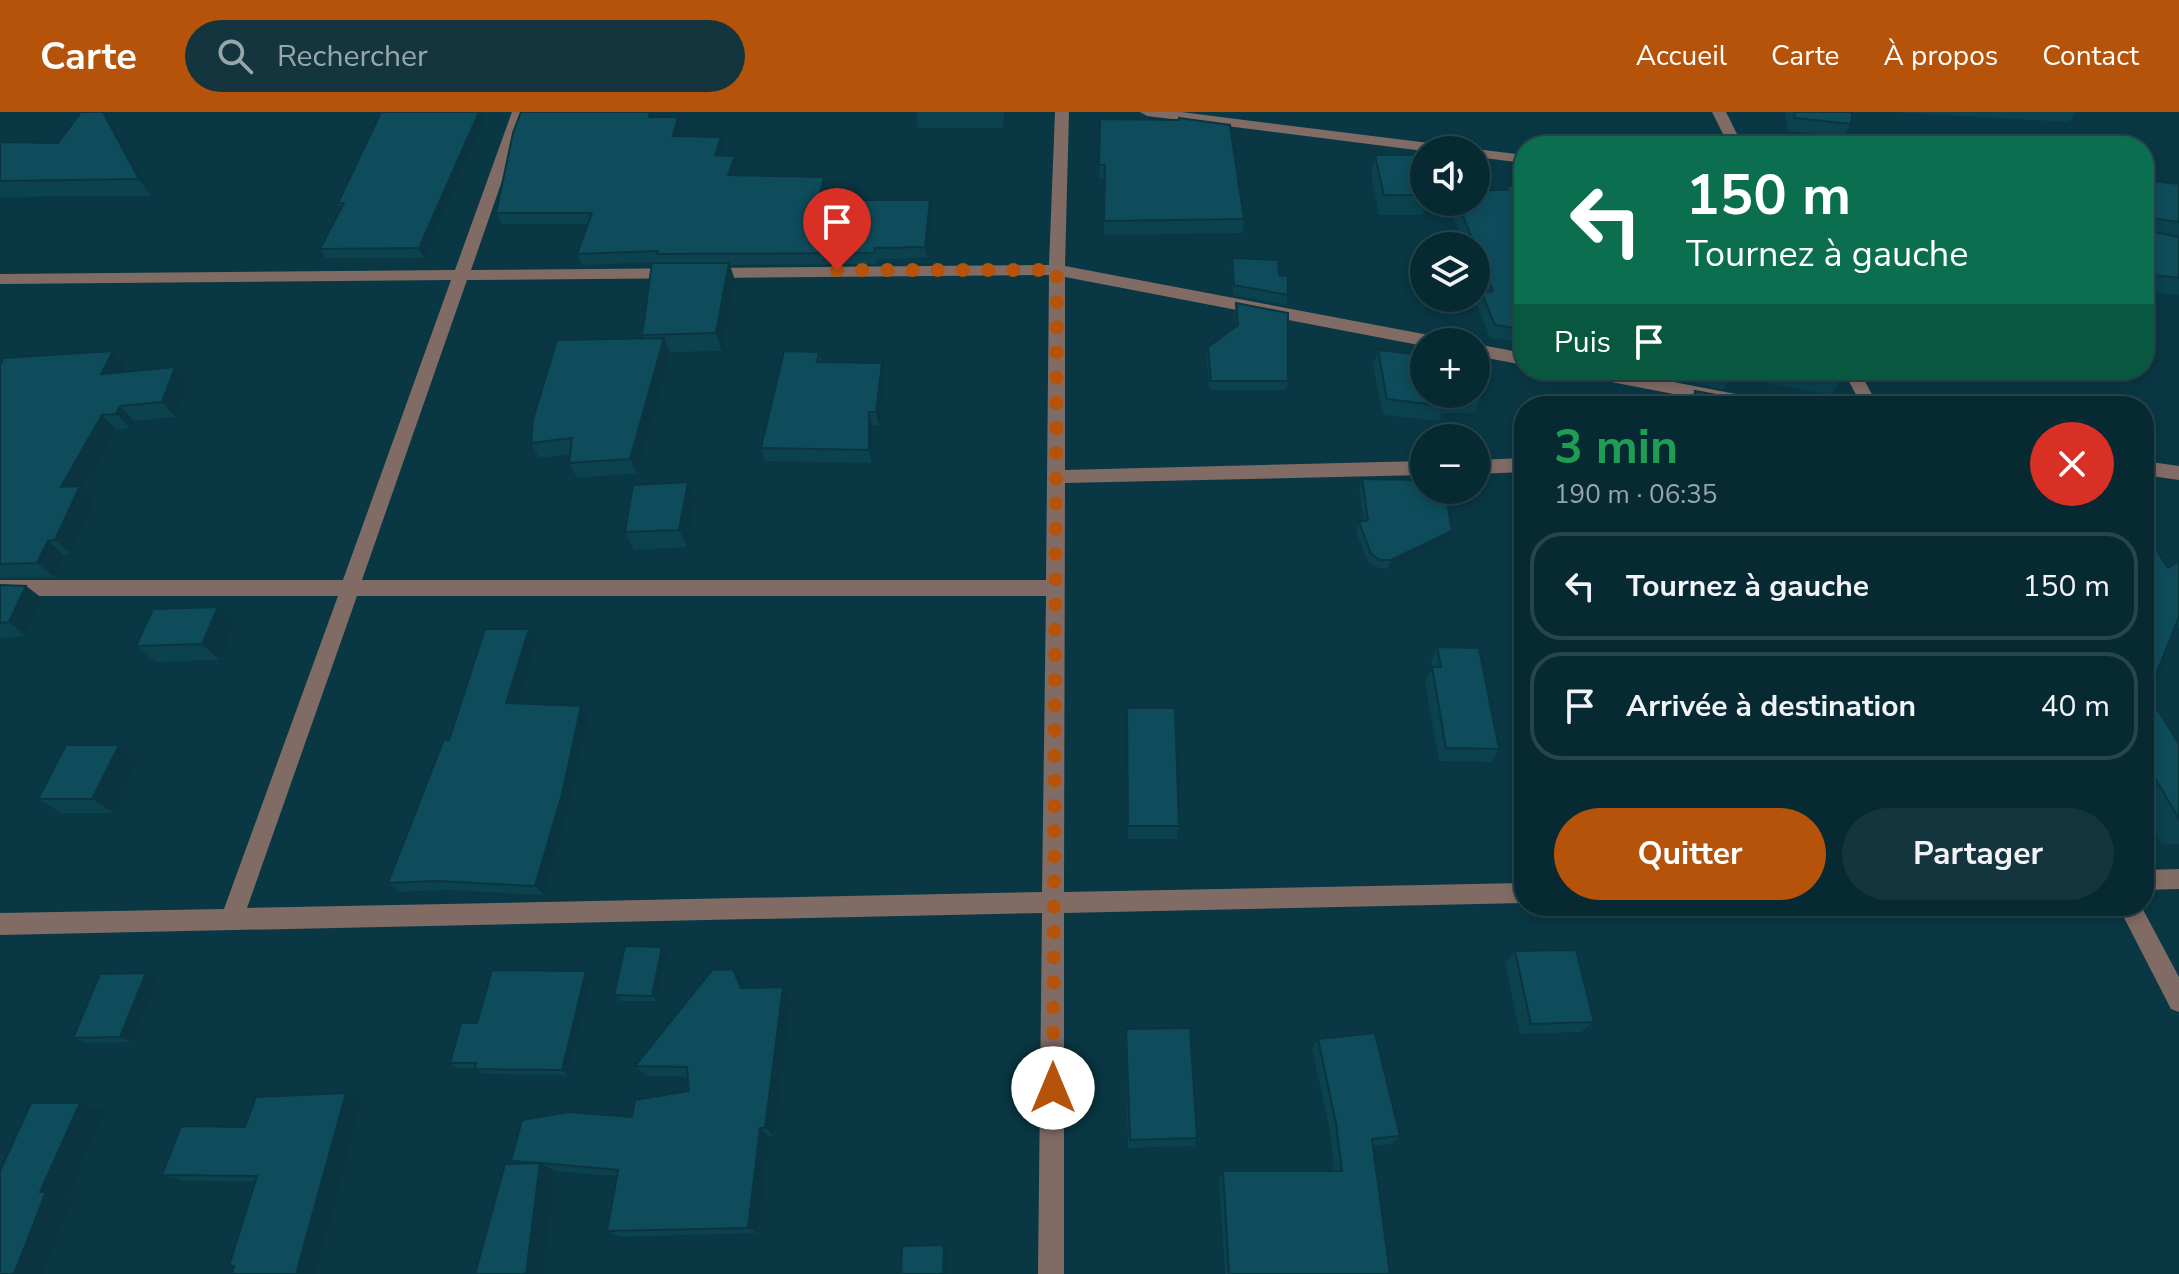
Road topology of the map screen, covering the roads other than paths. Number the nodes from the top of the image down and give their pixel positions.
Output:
1 (519, 112) edge
2 (1062, 112) edge
3 (1147, 112) edge
4 (1719, 112) edge
5 (1731, 136) edge
6 (1410, 145) edge
7 (1490, 155) edge
8 (1514, 158) edge
9 (1057, 270) junction
10 (461, 273) junction
11 (0, 279) edge
12 (1410, 337) edge
13 (1490, 353) edge
14 (1514, 357) edge
15 (1632, 380) edge
16 (1715, 396) edge
17 (1514, 465) edge
18 (1490, 466) edge
19 (1410, 468) edge
20 (2154, 469) edge
21 (2179, 473) edge
22 (1056, 477) junction
23 (0, 588) edge
24 (1056, 588) junction
25 (349, 589) junction
26 (2179, 879) edge
27 (2154, 880) edge
28 (1514, 893) edge
29 (1055, 902) junction
30 (2134, 916) edge
31 (232, 919) junction
32 (0, 924) edge
33 (2179, 1001) edge
34 (1051, 1274) edge

1 - 10 street
2 - 9 street
3 - 6 street
4 - 5 street
7 - 8 street
9 - 10 street
9 - 12 street
9 - 22 street
10 - 11 street
10 - 25 street
13 - 14 street
15 - 16 street
17 - 18 street
19 - 22 street
20 - 21 street
22 - 24 street
23 - 25 street
24 - 25 street
24 - 29 street
25 - 31 street
26 - 27 street
28 - 29 street
29 - 31 street
29 - 34 street
30 - 33 street
31 - 32 street

